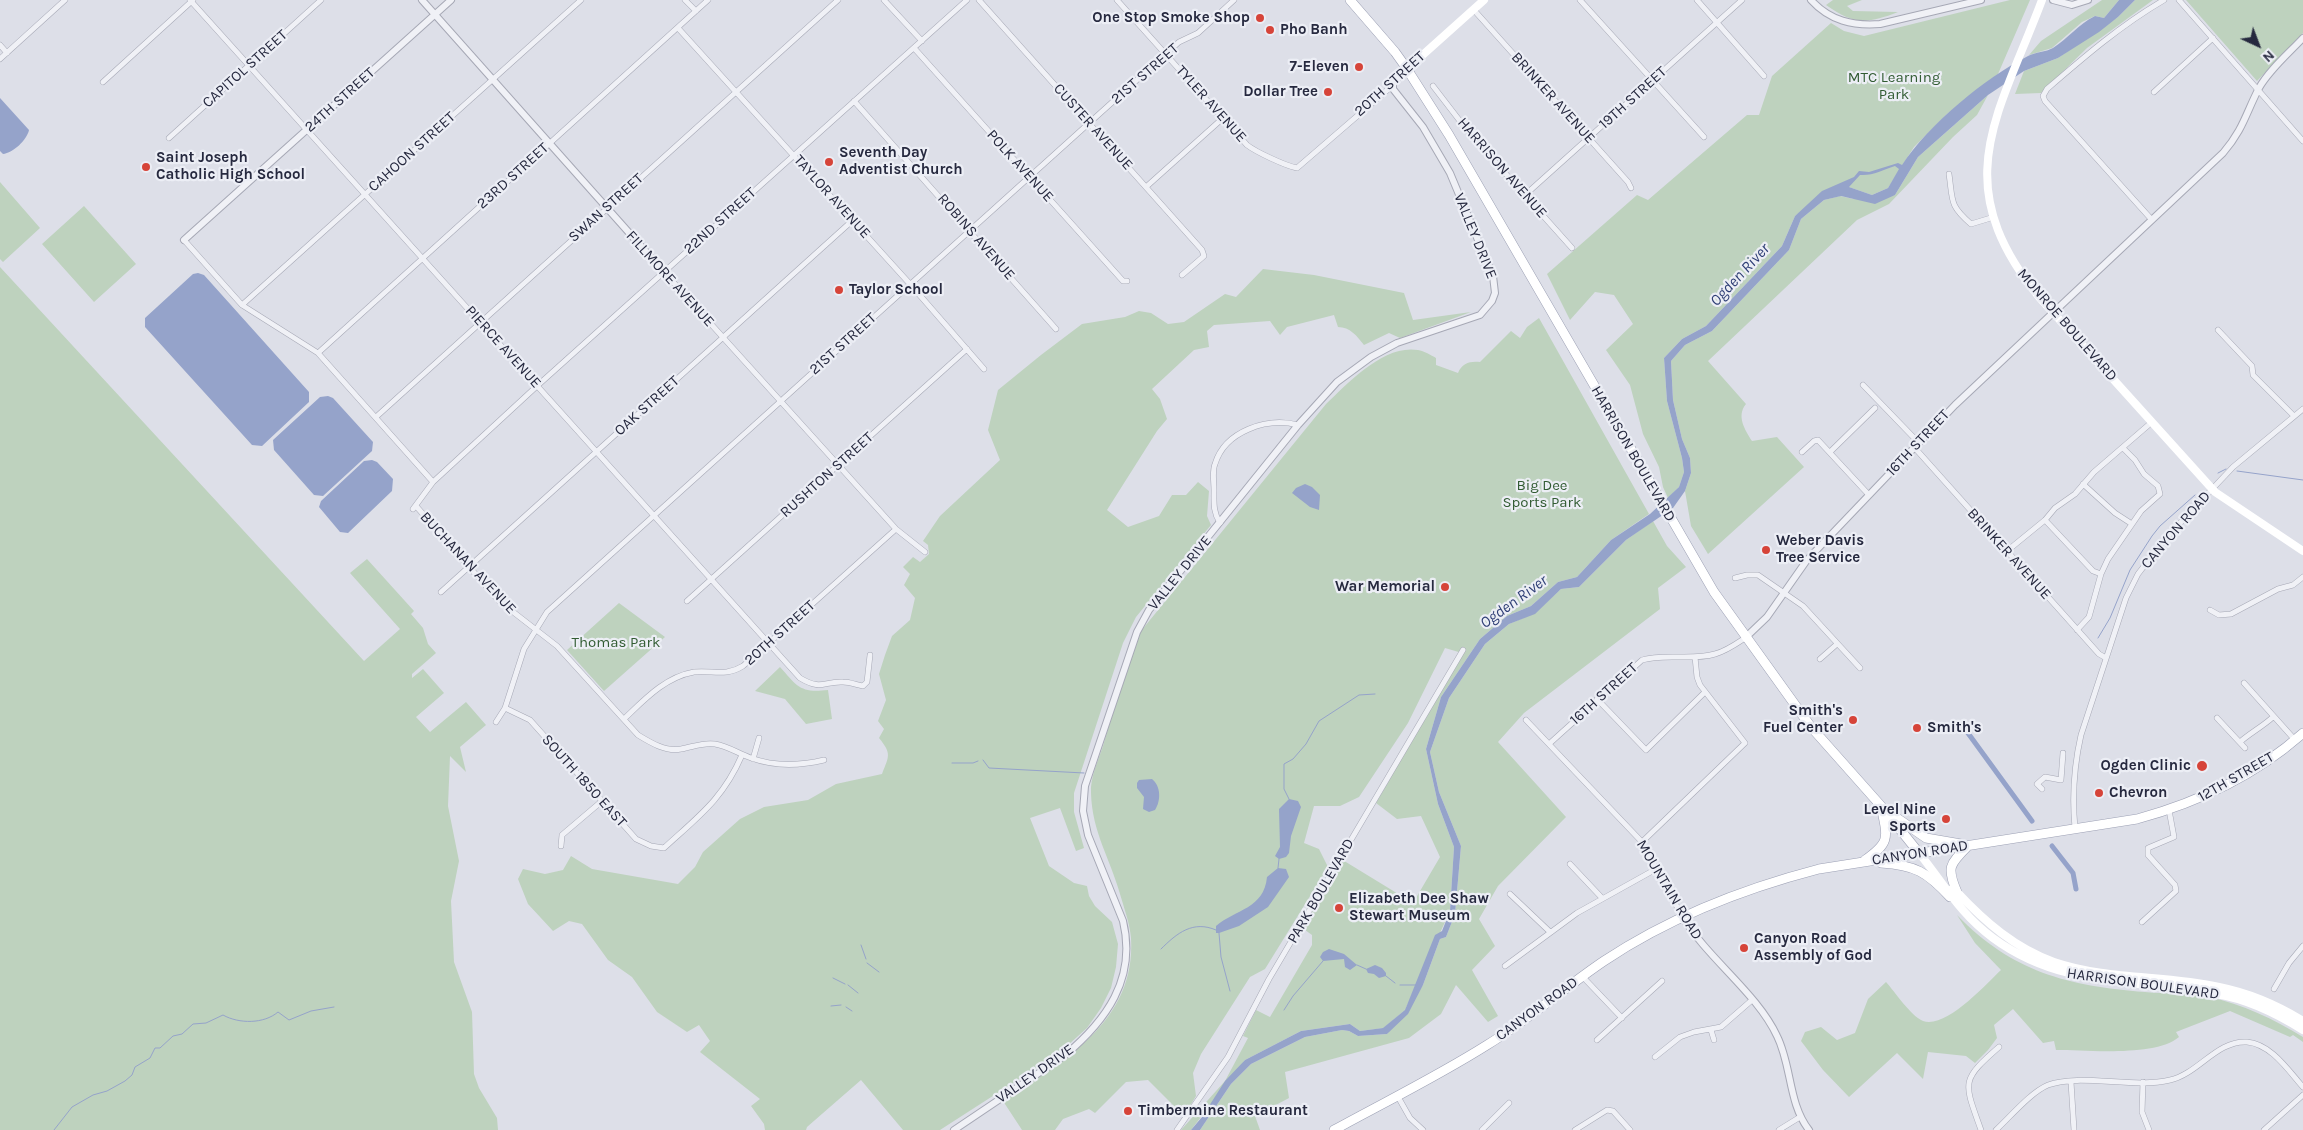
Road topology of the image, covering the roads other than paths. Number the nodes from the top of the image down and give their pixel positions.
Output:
1 (65, 0) edge
2 (321, 0) edge
3 (422, 0) edge
4 (451, 0) edge
5 (581, 0) edge
6 (685, 0) edge
7 (708, 0) edge
8 (838, 0) edge
9 (884, 0) edge
10 (967, 0) edge
11 (978, 0) edge
12 (1117, 0) edge
13 (1234, 0) edge
14 (1484, 0) edge
15 (1580, 0) edge
16 (1697, 0) edge
17 (1742, 0) edge
18 (1811, 0) edge
19 (1981, 0) edge
20 (2042, 0) edge
21 (2053, 0) edge
22 (2088, 0) edge
23 (2164, 0) edge
24 (2179, 0) edge
25 (192, 1) edge
26 (1353, 1) edge
27 (1473, 10) junction
28 (696, 11) junction
29 (436, 14) junction
30 (1717, 23) junction
31 (678, 28) junction
32 (2213, 38) junction
33 (2303, 38) edge
34 (922, 41) junction
35 (0, 44) edge
36 (914, 48) junction
37 (7, 53) junction
38 (1166, 54) junction
39 (0, 59) edge
40 (249, 66) junction
41 (1407, 69) junction
42 (1764, 76) dead end
43 (494, 79) junction
44 (1653, 80) junction
45 (103, 82) dead end
46 (1392, 86) junction
47 (1433, 86) dead end
48 (2259, 89) junction
49 (736, 92) junction
50 (2154, 92) dead end
51 (854, 101) junction
52 (1223, 118) junction
53 (1089, 123) junction
54 (307, 129) junction
55 (1704, 137) dead end
56 (169, 138) dead end
57 (1589, 138) junction
58 (2303, 141) edge
59 (549, 143) junction
60 (794, 155) junction
61 (1297, 168) joint
62 (1949, 174) dead end
63 (1029, 177) junction
64 (1146, 187) junction
65 (1631, 188) dead end
66 (365, 194) junction
67 (1525, 195) junction
68 (607, 208) junction
69 (1994, 217) junction
70 (852, 220) junction
71 (2152, 220) junction
72 (970, 230) junction
73 (184, 240) joint
74 (1572, 248) dead end
75 (422, 257) junction
76 (664, 272) junction
77 (1182, 275) dead end
78 (1127, 281) dead end
79 (910, 284) junction
80 (242, 305) junction
81 (2053, 312) junction
82 (480, 322) junction
83 (1056, 329) dead end
84 (2218, 330) dead end
85 (722, 338) junction
86 (967, 349) junction
87 (318, 353) junction
88 (984, 369) dead end
89 (1863, 385) dead end
90 (537, 386) junction
91 (780, 402) junction
92 (1875, 408) dead end
93 (2303, 409) edge
94 (2294, 416) junction
95 (376, 417) junction
96 (2152, 422) junction
97 (1298, 425) junction
98 (1916, 445) junction
99 (2123, 448) junction
100 (596, 451) junction
101 (1802, 452) dead end
102 (1830, 452) junction
103 (837, 466) junction
104 (433, 482) junction
105 (2083, 484) junction
106 (2212, 488) junction
107 (1869, 495) junction
108 (414, 508) joint
109 (654, 516) junction
110 (2045, 520) junction
111 (1220, 523) junction
112 (2132, 524) junction
113 (896, 529) junction
114 (2007, 551) junction
115 (2303, 551) edge
116 (924, 552) dead end
117 (468, 567) junction
118 (2101, 574) junction
119 (2303, 577) edge
120 (1735, 578) dead end
121 (712, 579) junction
122 (441, 592) dead end
123 (1784, 592) junction
124 (687, 601) dead end
125 (2210, 610) dead end
126 (535, 629) junction
127 (2078, 630) junction
128 (1745, 638) junction
129 (769, 643) junction
130 (1837, 644) junction
131 (1463, 650) dead end
132 (870, 655) dead end
133 (1695, 657) junction
134 (2106, 658) junction
135 (1820, 660) dead end
136 (1860, 668) dead end
137 (2244, 683) dead end
138 (1705, 692) junction
139 (1598, 699) junction
140 (506, 708) junction
141 (2273, 717) junction
142 (2217, 718) dead end
143 (624, 719) junction
144 (1526, 720) dead end
145 (496, 722) dead end
146 (2303, 733) edge
147 (759, 738) dead end
148 (2295, 740) junction
149 (2240, 742) junction
150 (1549, 744) junction
151 (2245, 748) dead end
152 (2063, 753) dead end
153 (742, 755) junction
154 (753, 759) junction
155 (824, 760) dead end
156 (2042, 789) dead end
157 (602, 802) junction
158 (1882, 807) junction
159 (2169, 810) junction
160 (2075, 828) junction
161 (1642, 842) junction
162 (1969, 845) junction
163 (561, 846) dead end
164 (1919, 853) junction
165 (1863, 862) junction
166 (1570, 864) dead end
167 (1656, 869) junction
168 (1510, 894) dead end
169 (1954, 894) junction
170 (1602, 898) junction
171 (1682, 916) junction
172 (2142, 922) dead end
173 (1549, 932) junction
174 (2303, 946) edge
175 (1506, 966) dead end
176 (1582, 976) junction
177 (1662, 980) dead end
178 (2274, 989) dead end
179 (1752, 1000) junction
180 (1622, 1018) junction
181 (2303, 1021) edge
182 (1712, 1030) junction
183 (2303, 1030) edge
184 (1597, 1040) dead end
185 (1714, 1040) dead end
186 (1999, 1047) dead end
187 (1655, 1057) dead end
188 (2071, 1082) junction
189 (2143, 1082) junction
190 (2303, 1087) edge
191 (2303, 1094) edge
192 (1397, 1095) junction
193 (1509, 1103) dead end
194 (1800, 1117) junction
195 (954, 1130) edge
196 (1177, 1130) edge
197 (1334, 1130) edge
198 (1423, 1130) edge
199 (1482, 1130) edge
200 (1575, 1130) edge
201 (1630, 1130) edge
202 (1780, 1130) edge
203 (1809, 1130) edge
204 (1982, 1130) edge
205 (1996, 1130) edge
206 (2074, 1130) edge
207 (2149, 1130) edge
208 (2264, 1130) edge

1 - 37 street
2 - 40 street, CAPITOL STREET
3 - 29 street, FILLMORE AVENUE
4 - 29 street, 24TH STREET
5 - 43 street, CAHOON STREET
6 - 28 street
7 - 28 street, 23RD STREET
8 - 49 street, SWAN STREET
9 - 34 street
10 - 34 street, 22ND STREET
11 - 53 street, CUSTER AVENUE
12 - 38 street, TYLER AVENUE
13 - 38 street, 21ST STREET
14 - 27 main road, 20TH STREET
15 - 44 street
16 - 30 street
17 - 30 street, 19TH STREET
18 - 19 street
20 - 69 main road, MONROE BOULEVARD
21 - 22 street
23 - 71 street
24 - 32 street
25 - 40 street, PIERCE AVENUE
25 - 45 street
26 - 41 main road, HARRISON BOULEVARD
27 - 41 main road, 20TH STREET
27 - 57 street, BRINKER AVENUE
28 - 31 street, 23RD STREET
29 - 43 street, FILLMORE AVENUE
29 - 54 street, 24TH STREET
30 - 42 street
30 - 44 street, 19TH STREET
31 - 49 street, TAYLOR AVENUE
31 - 59 street, 23RD STREET
32 - 48 street
32 - 50 street
33 - 48 street
34 - 36 street, 22ND STREET
35 - 37 street
36 - 51 street, 22ND STREET
36 - 63 street, POLK AVENUE
37 - 39 street
38 - 52 street, TYLER AVENUE
38 - 53 street, 21ST STREET
40 - 54 street, PIERCE AVENUE
40 - 56 street, CAPITOL STREET
41 - 46 street, 20TH STREET
41 - 128 main road, HARRISON BOULEVARD
43 - 59 street, FILLMORE AVENUE
43 - 66 street, CAHOON STREET
44 - 55 street
44 - 57 street, 19TH STREET
46 - 61 street, 20TH STREET
46 - 97 street, VALLEY DRIVE
47 - 67 street, HARRISON AVENUE
48 - 58 street
48 - 71 street, 16TH STREET
49 - 60 street, TAYLOR AVENUE
49 - 68 street, SWAN STREET
51 - 60 street, 22ND STREET
51 - 72 street, ROBINS AVENUE
52 - 61 street, TYLER AVENUE
52 - 64 street
53 - 63 street, 21ST STREET
53 - 64 street, CUSTER AVENUE
54 - 66 street, PIERCE AVENUE
54 - 73 street, 24TH STREET
57 - 65 street, BRINKER AVENUE
57 - 67 street, 19TH STREET
59 - 68 street, FILLMORE AVENUE
59 - 75 street, 23RD STREET
60 - 70 street, TAYLOR AVENUE
60 - 76 street, 22ND STREET
62 - 69 street
63 - 72 street, 21ST STREET
63 - 78 street, POLK AVENUE
64 - 77 street, CUSTER AVENUE
66 - 75 street, PIERCE AVENUE
66 - 80 street, CAHOON STREET
67 - 74 street, HARRISON AVENUE
68 - 76 street, FILLMORE AVENUE
68 - 82 street, SWAN STREET
69 - 81 main road, MONROE BOULEVARD
70 - 79 street, TAYLOR AVENUE
70 - 85 street, OAK STREET
71 - 81 street, 16TH STREET
72 - 79 street, 21ST STREET
72 - 83 street, ROBINS AVENUE
73 - 80 street
75 - 82 street, PIERCE AVENUE
75 - 87 street, 23RD STREET
76 - 85 street, FILLMORE AVENUE
76 - 90 street, 22ND STREET
79 - 86 street, TAYLOR AVENUE
79 - 91 street, 21ST STREET
80 - 87 street
81 - 96 main road, MONROE BOULEVARD
81 - 98 street, 16TH STREET
82 - 90 street, PIERCE AVENUE
82 - 95 street, SWAN STREET
84 - 94 street
85 - 91 street, FILLMORE AVENUE
85 - 100 street, OAK STREET
86 - 88 street, TAYLOR AVENUE
86 - 103 street, RUSHTON STREET
87 - 95 street
89 - 98 street, BRINKER AVENUE
90 - 100 street, PIERCE AVENUE
90 - 104 street, 22ND STREET
91 - 103 street, FILLMORE AVENUE
91 - 109 street, 21ST STREET
92 - 102 street
93 - 94 street, CANYON ROAD
94 - 106 street, CANYON ROAD
95 - 104 street
96 - 99 street
96 - 106 main road, MONROE BOULEVARD
97 - 111 street, VALLEY DRIVE
97 - 111 street
98 - 107 street, 16TH STREET
98 - 114 street, BRINKER AVENUE
99 - 105 street
99 - 112 street
100 - 109 street, PIERCE AVENUE
100 - 117 street, OAK STREET
101 - 102 street
102 - 107 street
103 - 113 street, FILLMORE AVENUE
103 - 121 street, RUSHTON STREET
104 - 108 street, 22ND STREET
105 - 110 street
105 - 112 street
106 - 115 main road, MONROE BOULEVARD
106 - 134 street, CANYON ROAD
107 - 123 street, 16TH STREET
108 - 117 street, BUCHANAN AVENUE
109 - 121 street, PIERCE AVENUE
109 - 126 street, 21ST STREET
110 - 114 street
110 - 118 street
111 - 195 street, VALLEY DRIVE
112 - 118 street
113 - 116 street, FILLMORE AVENUE
113 - 129 street, 20TH STREET
114 - 127 street, BRINKER AVENUE
117 - 122 street, OAK STREET
117 - 126 street, BUCHANAN AVENUE
118 - 127 street
119 - 125 street
120 - 123 street
121 - 124 street, RUSHTON STREET
121 - 129 street, PIERCE AVENUE
123 - 128 street, 16TH STREET
123 - 130 street
126 - 140 street, 21ST STREET
126 - 143 street, BUCHANAN AVENUE
127 - 134 street, BRINKER AVENUE
128 - 133 street, 16TH STREET
128 - 158 main road, HARRISON BOULEVARD
129 - 132 street, PIERCE AVENUE
129 - 143 street, 20TH STREET
130 - 135 street
130 - 136 street
131 - 196 street, PARK BOULEVARD
133 - 138 street
133 - 139 street, 16TH STREET
134 - 160 street, CANYON ROAD
137 - 141 street
138 - 139 street
138 - 161 street
139 - 150 street, 16TH STREET
140 - 145 street, 21ST STREET
140 - 157 street, SOUTH 1850 EAST
141 - 148 street
141 - 149 street
142 - 149 street
143 - 153 street, BUCHANAN AVENUE
144 - 150 street, MOUNTAIN ROAD
146 - 148 main road, 12TH STREET
147 - 154 street
148 - 159 main road, 12TH STREET
149 - 151 street
150 - 161 street, MOUNTAIN ROAD
152 - 156 street
153 - 154 street, BUCHANAN AVENUE
153 - 157 street, SOUTH 1850 EAST
154 - 155 street, BUCHANAN AVENUE
157 - 163 street
158 - 162 main road
158 - 164 main road, HARRISON BOULEVARD
158 - 165 main road
159 - 160 main road, 12TH STREET
159 - 172 street
160 - 162 main road, CANYON ROAD
161 - 167 street, MOUNTAIN ROAD
162 - 164 main road, CANYON ROAD
162 - 169 main road
164 - 165 main road, CANYON ROAD
164 - 169 main road, HARRISON BOULEVARD
165 - 169 main road
165 - 171 main road, CANYON ROAD
166 - 170 street
167 - 170 street
167 - 171 street, MOUNTAIN ROAD
168 - 173 street
169 - 181 main road, HARRISON BOULEVARD
169 - 183 main road, HARRISON BOULEVARD
170 - 173 street
171 - 176 main road, CANYON ROAD
171 - 179 street, MOUNTAIN ROAD
173 - 175 street
174 - 178 street
176 - 180 street
176 - 192 main road, CANYON ROAD
177 - 180 street
179 - 182 street
179 - 194 street, MOUNTAIN ROAD
180 - 184 street
182 - 185 street
182 - 187 street
186 - 204 street
188 - 189 street
188 - 205 street
188 - 206 street
189 - 190 street
189 - 207 street
191 - 208 street
192 - 197 main road, CANYON ROAD
192 - 198 street
193 - 199 street
194 - 202 street
194 - 203 street, MOUNTAIN ROAD
200 - 201 street

